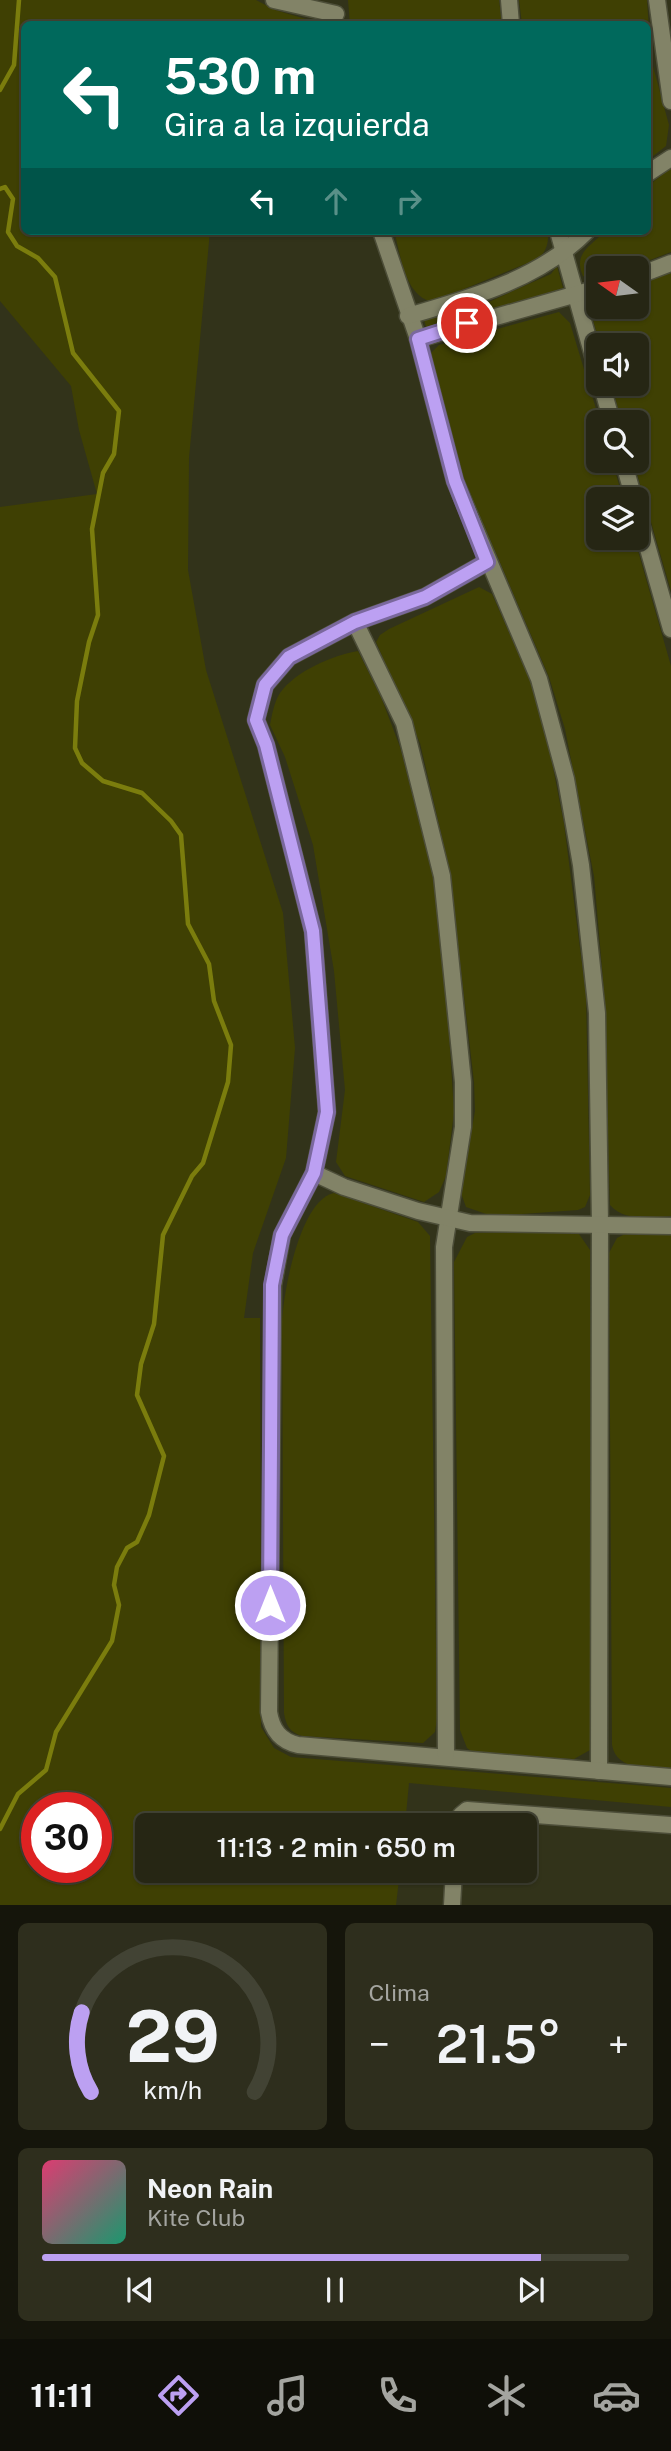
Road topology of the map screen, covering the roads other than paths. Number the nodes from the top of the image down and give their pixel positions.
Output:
1 (274, 0) edge
2 (509, 0) edge
3 (657, 0) edge
4 (337, 13) edge
5 (511, 21) edge
6 (671, 101) edge
7 (671, 158) edge
8 (651, 171) edge
9 (382, 235) edge
10 (560, 235) edge
11 (583, 235) edge
12 (566, 250) junction
13 (671, 263) edge
14 (649, 271) edge
15 (586, 292) edge
16 (576, 295) junction
17 (408, 316) junction
18 (587, 333) edge
19 (418, 339) junction
20 (648, 550) edge
21 (487, 562) junction
22 (355, 622) junction
23 (671, 629) edge
24 (314, 1173) junction
25 (446, 1220) junction
26 (600, 1224) junction
27 (671, 1226) edge
28 (446, 1756) junction
29 (599, 1771) junction
30 (671, 1777) edge
31 (463, 1813) edge
32 (508, 1813) edge
33 (537, 1815) edge
34 (671, 1825) edge
35 (453, 1883) edge
36 (452, 1905) edge

1 - 4 street
2 - 5 street
3 - 6 street
7 - 8 street
9 - 17 street
10 - 12 street
11 - 12 street
12 - 16 street
12 - 17 street
13 - 14 street
15 - 16 street
16 - 18 street
16 - 19 street
17 - 19 street
19 - 21 street
20 - 23 street
21 - 22 street
21 - 26 street
22 - 24 street
22 - 25 street
24 - 25 street
24 - 28 street
25 - 26 street
25 - 28 street
26 - 27 street
26 - 29 street
28 - 29 street
29 - 30 street
31 - 32 street
33 - 34 street
35 - 36 street

